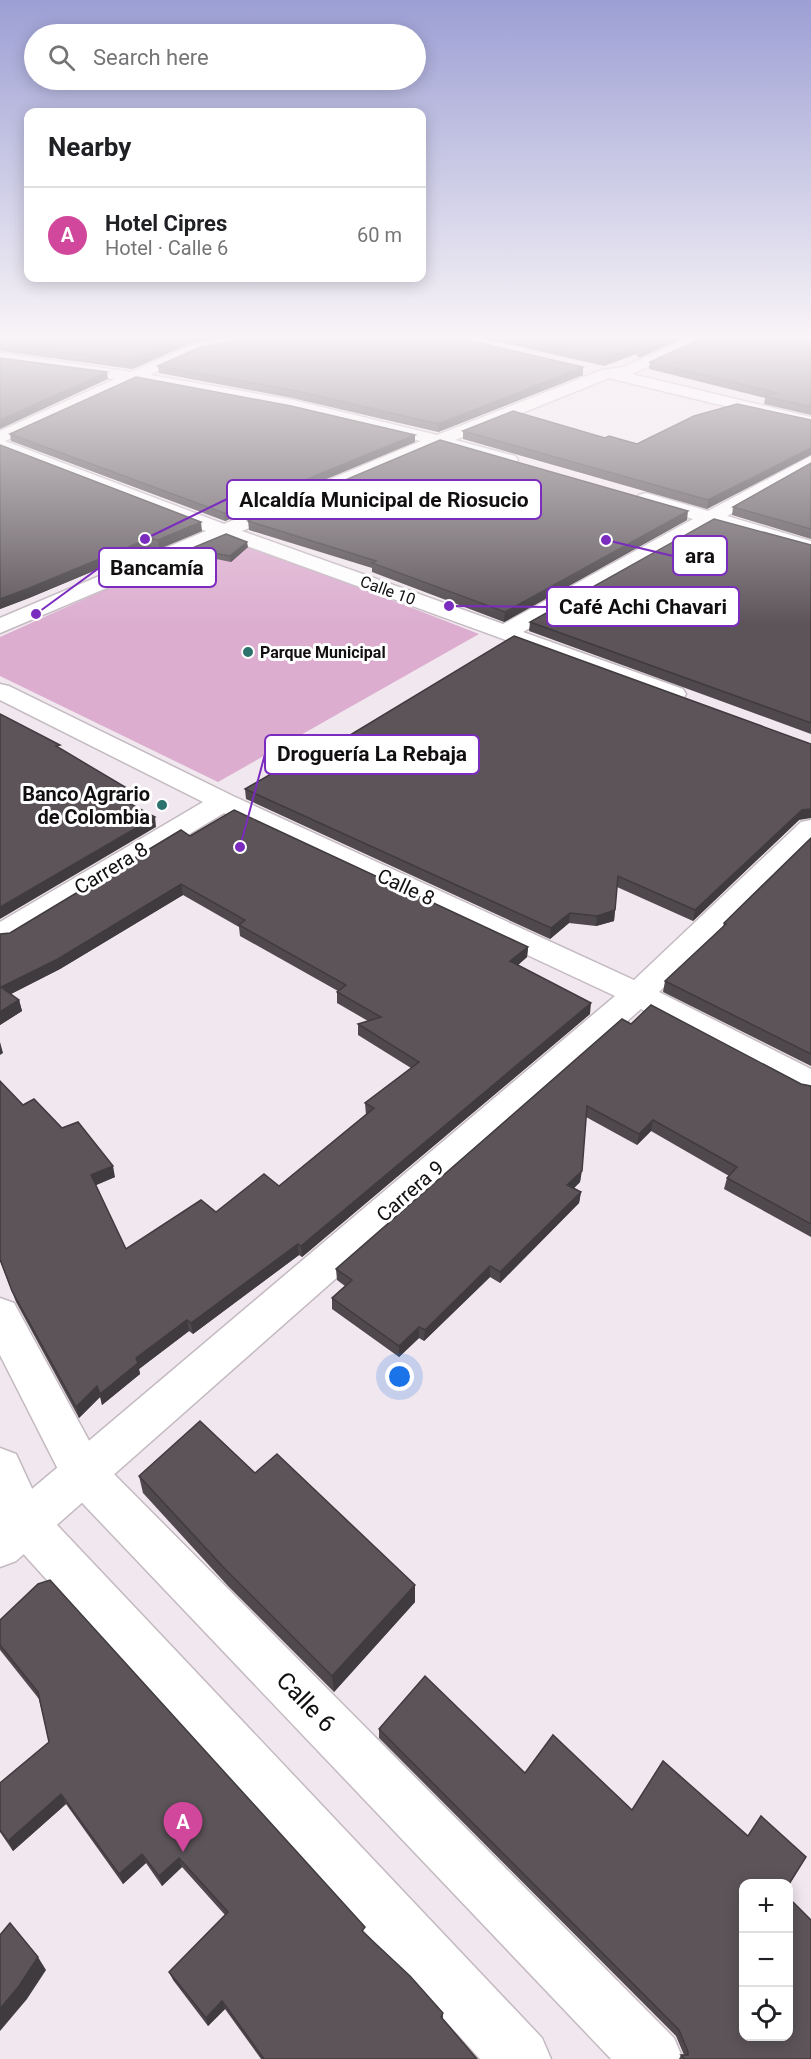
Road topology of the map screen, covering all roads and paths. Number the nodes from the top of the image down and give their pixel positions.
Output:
1 (405, 432) edge
2 (457, 432) edge
3 (438, 440) junction
4 (0, 445) edge
5 (811, 461) edge
6 (530, 466) edge
7 (632, 495) edge
8 (711, 518) junction
9 (221, 530) junction
10 (811, 547) edge
11 (0, 626) edge
12 (506, 632) junction
13 (0, 691) edge
14 (691, 700) edge
15 (223, 802) junction
16 (811, 828) edge
17 (0, 934) edge
18 (638, 994) junction
19 (811, 1084) edge
20 (0, 1315) edge
21 (0, 1468) edge
22 (83, 1473) junction
23 (12, 1534) edge
24 (521, 2059) edge
25 (653, 2059) edge

1 - 3 street
2 - 3 street
3 - 6 street
3 - 9 street
4 - 9 street, Calle 10
5 - 8 street
7 - 8 street
8 - 10 street
8 - 12 street
9 - 11 street
9 - 12 street, Calle 10
12 - 14 street, Calle 10
13 - 15 street, Calle 8
15 - 17 street, Carrera 8
15 - 18 street, Calle 8
16 - 18 street, Carrera 9
18 - 19 street, Calle 8
18 - 22 street, Carrera 9
20 - 22 street, Calle 6
21 - 23 street
22 - 23 street, Carrera 9
22 - 25 street, Calle 6
23 - 24 street

